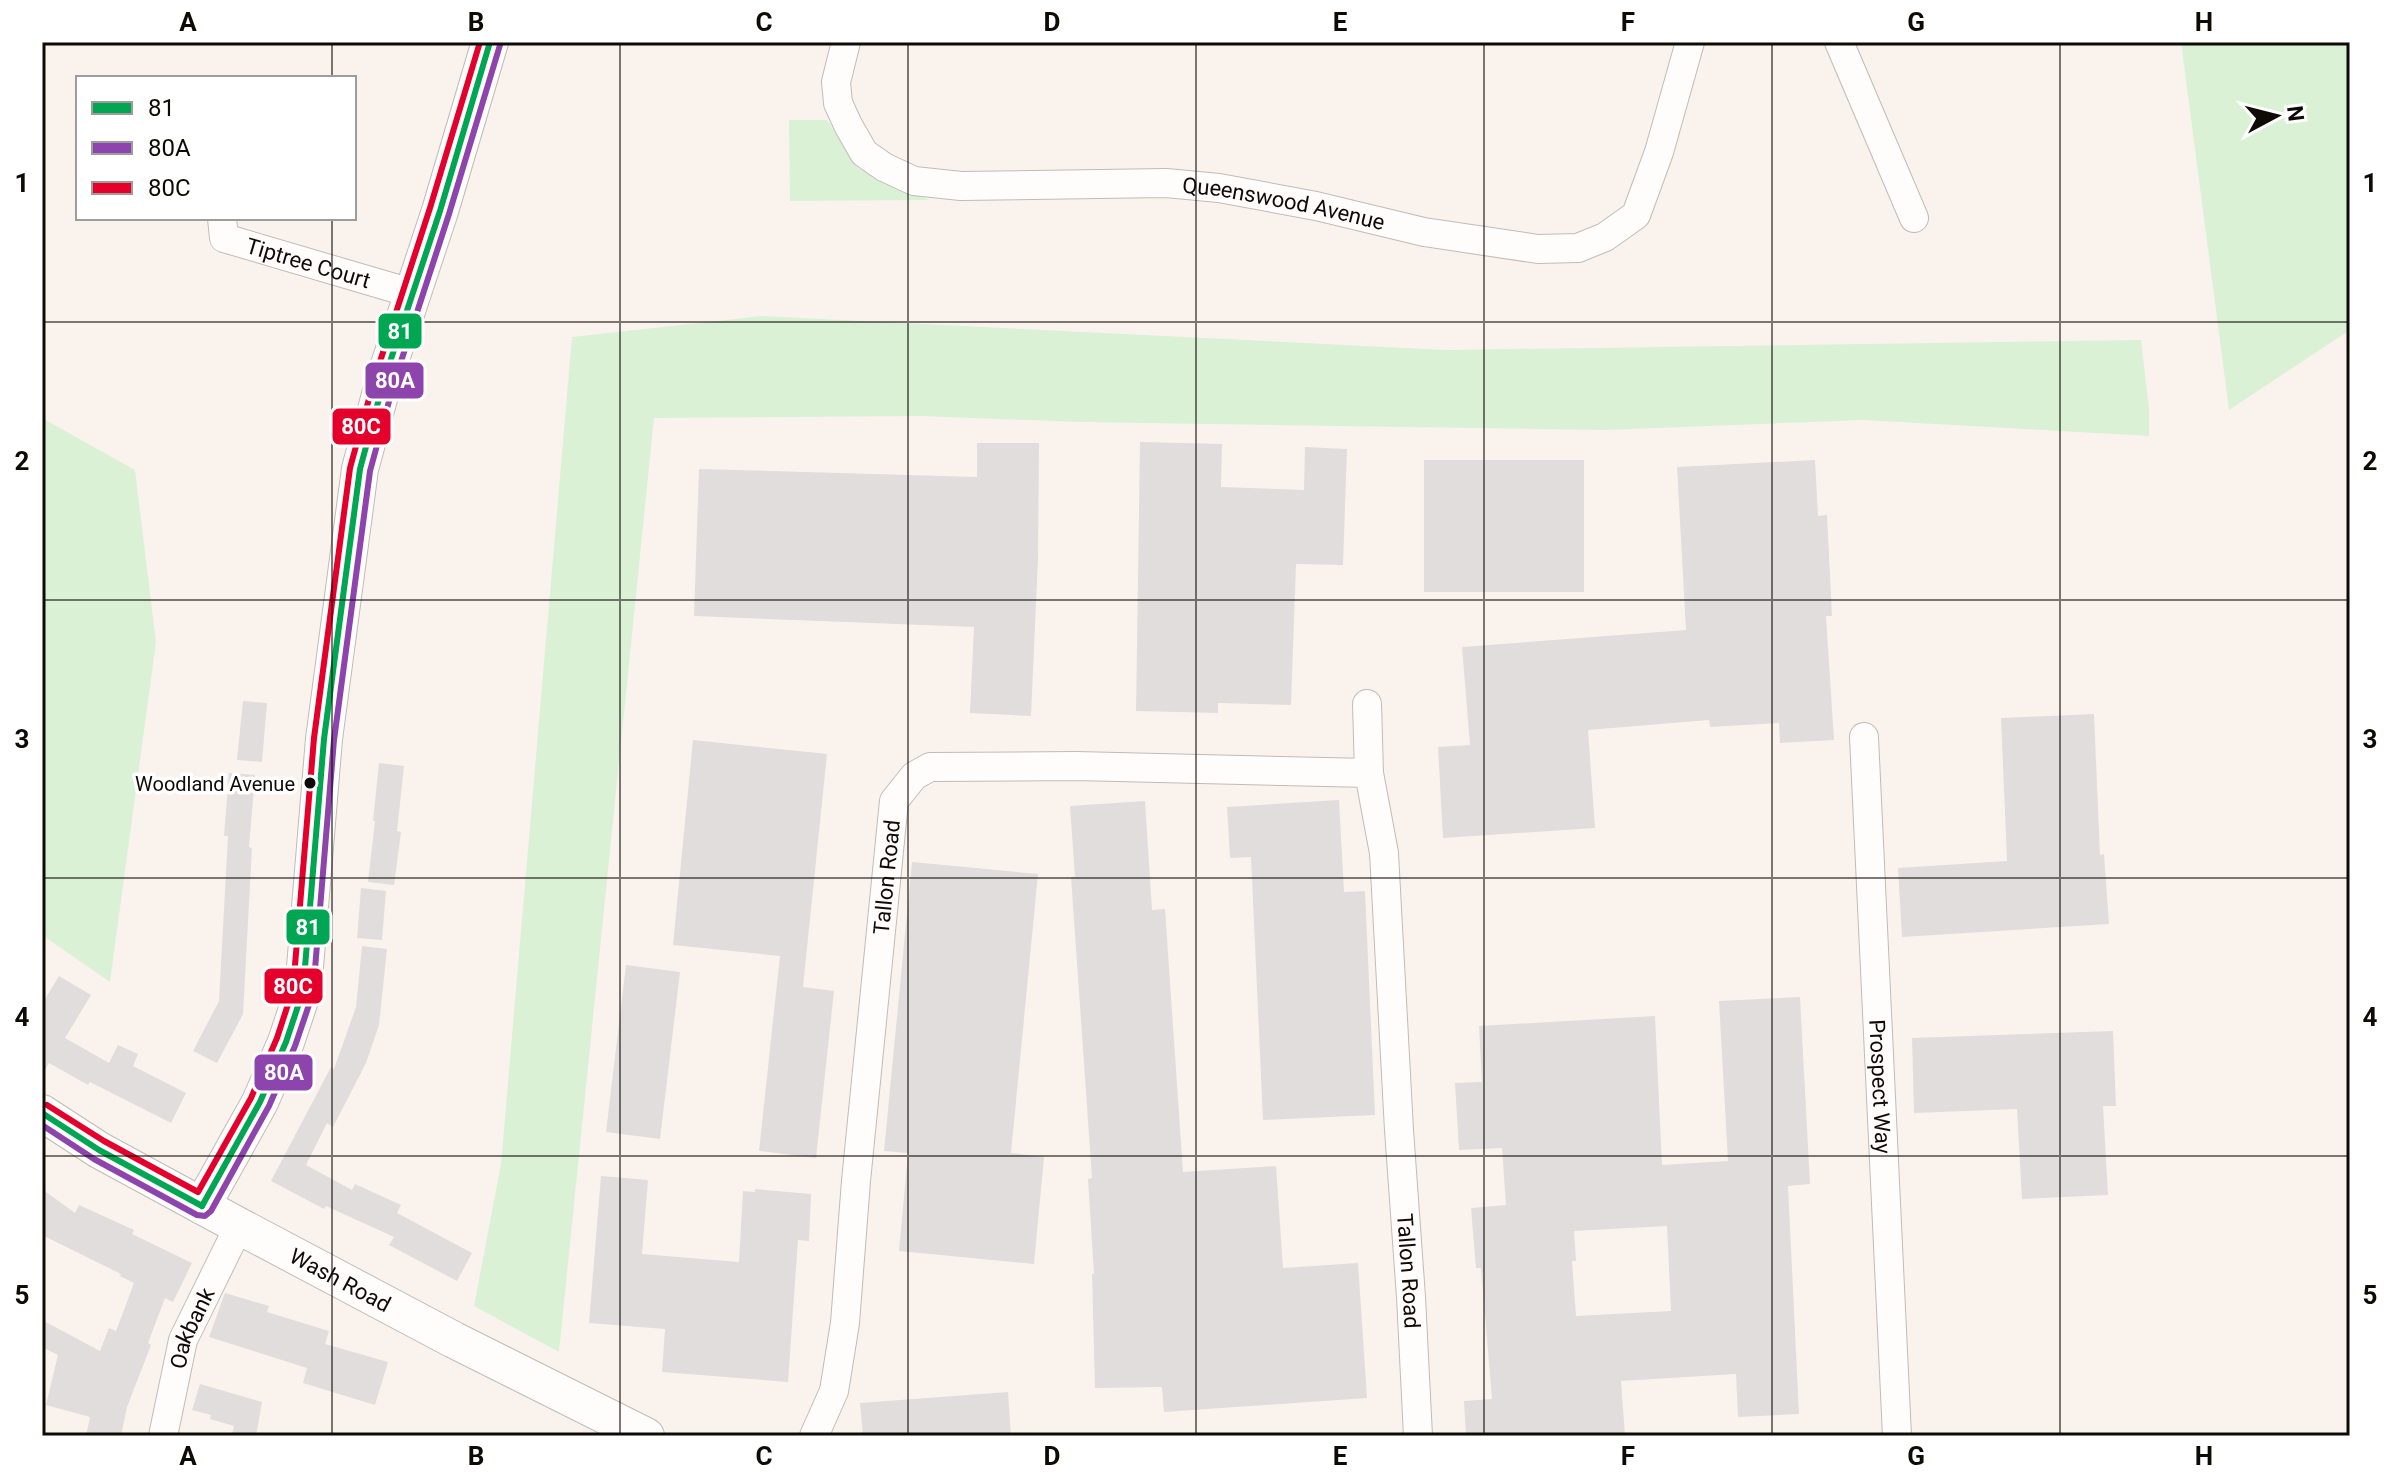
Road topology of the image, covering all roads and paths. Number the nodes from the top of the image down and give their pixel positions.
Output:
1 (490, 42) edge
2 (846, 42) edge
3 (1690, 42) edge
4 (1839, 42) edge
5 (1914, 218) dead end
6 (222, 220) edge
7 (411, 293) junction
8 (1367, 704) dead end
9 (1864, 737) dead end
10 (1369, 773) junction
11 (42, 1113) edge
12 (202, 1206) junction
13 (239, 1226) junction
14 (163, 1436) edge
15 (646, 1436) edge
16 (814, 1436) edge
17 (1418, 1436) edge
18 (1897, 1436) edge

1 - 7 street
2 - 3 street, Queenswood Avenue
4 - 5 street
6 - 7 street, Tiptree Court
7 - 12 street
8 - 10 street, Tallon Road
9 - 18 street, Prospect Way
10 - 16 street, Tallon Road
10 - 17 street, Tallon Road
11 - 12 street, Wash Road
12 - 13 street, Wash Road
13 - 14 street, Oakbank
13 - 15 street, Wash Road

